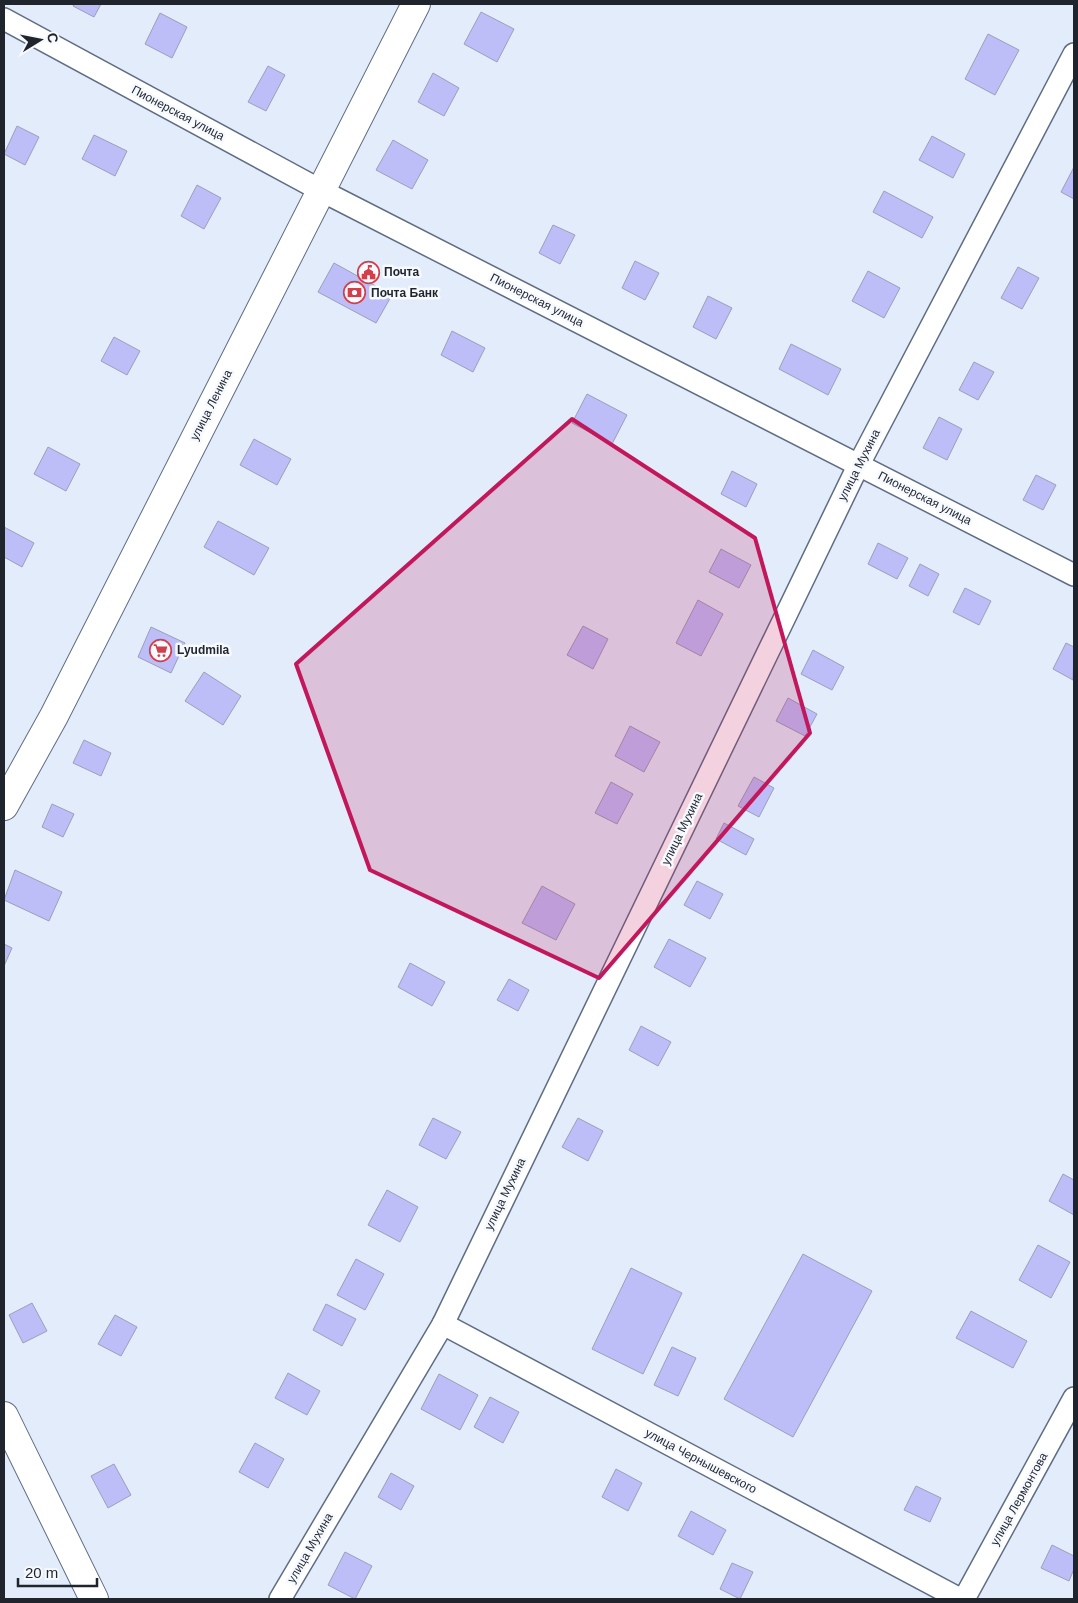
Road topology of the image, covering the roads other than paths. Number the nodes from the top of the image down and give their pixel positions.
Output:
1 (416, 4) edge
2 (4, 19) edge
3 (1074, 54) edge
4 (320, 190) junction
5 (859, 464) junction
6 (1074, 575) edge
7 (4, 806) edge
8 (443, 1324) junction
9 (1074, 1398) edge
10 (4, 1416) edge
11 (94, 1599) edge
12 (280, 1599) edge
13 (962, 1599) edge

1 - 4 main road, улица Ленина
2 - 4 street, Пионерская улица
3 - 5 street, улица Мухина
4 - 5 street, Пионерская улица
4 - 7 main road, улица Ленина
5 - 6 street, Пионерская улица
5 - 8 street, улица Мухина
8 - 12 street, улица Мухина
8 - 13 street, улица Чернышевского
9 - 13 street, улица Лермонтова
10 - 11 main road

